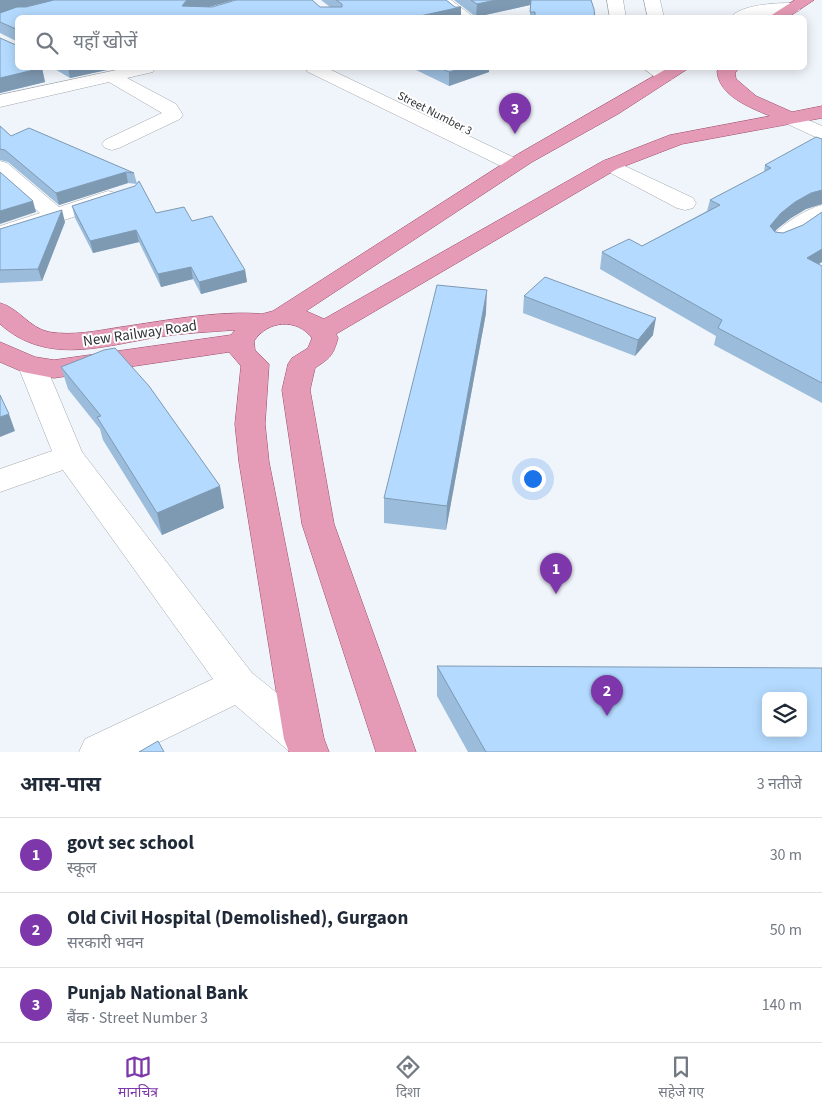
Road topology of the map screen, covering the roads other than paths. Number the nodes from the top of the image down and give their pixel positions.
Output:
1 (440, 0) edge
2 (615, 0) edge
3 (652, 0) edge
4 (787, 12) edge
5 (462, 15) edge
6 (618, 15) edge
7 (655, 15) edge
8 (746, 15) edge
9 (139, 70) edge
10 (318, 70) edge
11 (350, 70) edge
12 (666, 70) edge
13 (728, 70) edge
14 (46, 72) dead end
15 (111, 76) junction
16 (67, 86) junction
17 (0, 101) edge
18 (822, 112) edge
19 (790, 118) junction
20 (822, 134) edge
21 (112, 144) dead end
22 (519, 162) junction
23 (610, 165) junction
24 (0, 168) edge
25 (129, 191) edge
26 (685, 203) dead end
27 (822, 212) edge
28 (56, 216) junction
29 (0, 234) edge
30 (780, 242) edge
31 (0, 312) edge
32 (271, 319) junction
33 (322, 331) junction
34 (0, 350) edge
35 (247, 353) junction
36 (32, 366) junction
37 (69, 456) junction
38 (0, 481) edge
39 (239, 685) junction
40 (306, 746) edge
41 (98, 752) edge
42 (396, 752) edge

1 - 5 street
2 - 6 street
3 - 7 street
4 - 8 street
9 - 15 street
10 - 22 street
11 - 22 street, Street Number 3
12 - 22 main road
13 - 19 main road
14 - 16 street
15 - 16 street
15 - 21 street
16 - 17 street
18 - 19 main road
19 - 20 street
19 - 23 main road
22 - 32 main road
23 - 26 street
23 - 33 main road
24 - 28 street
25 - 28 street
27 - 30 street
28 - 29 street
31 - 32 main road, New Railway Road
32 - 33 main road, New Railway Road
32 - 35 main road
33 - 42 main road
34 - 36 main road, New Railway Road
35 - 36 main road, New Railway Road
35 - 40 main road
36 - 37 street
37 - 38 street
37 - 39 street
39 - 40 street
39 - 41 street

